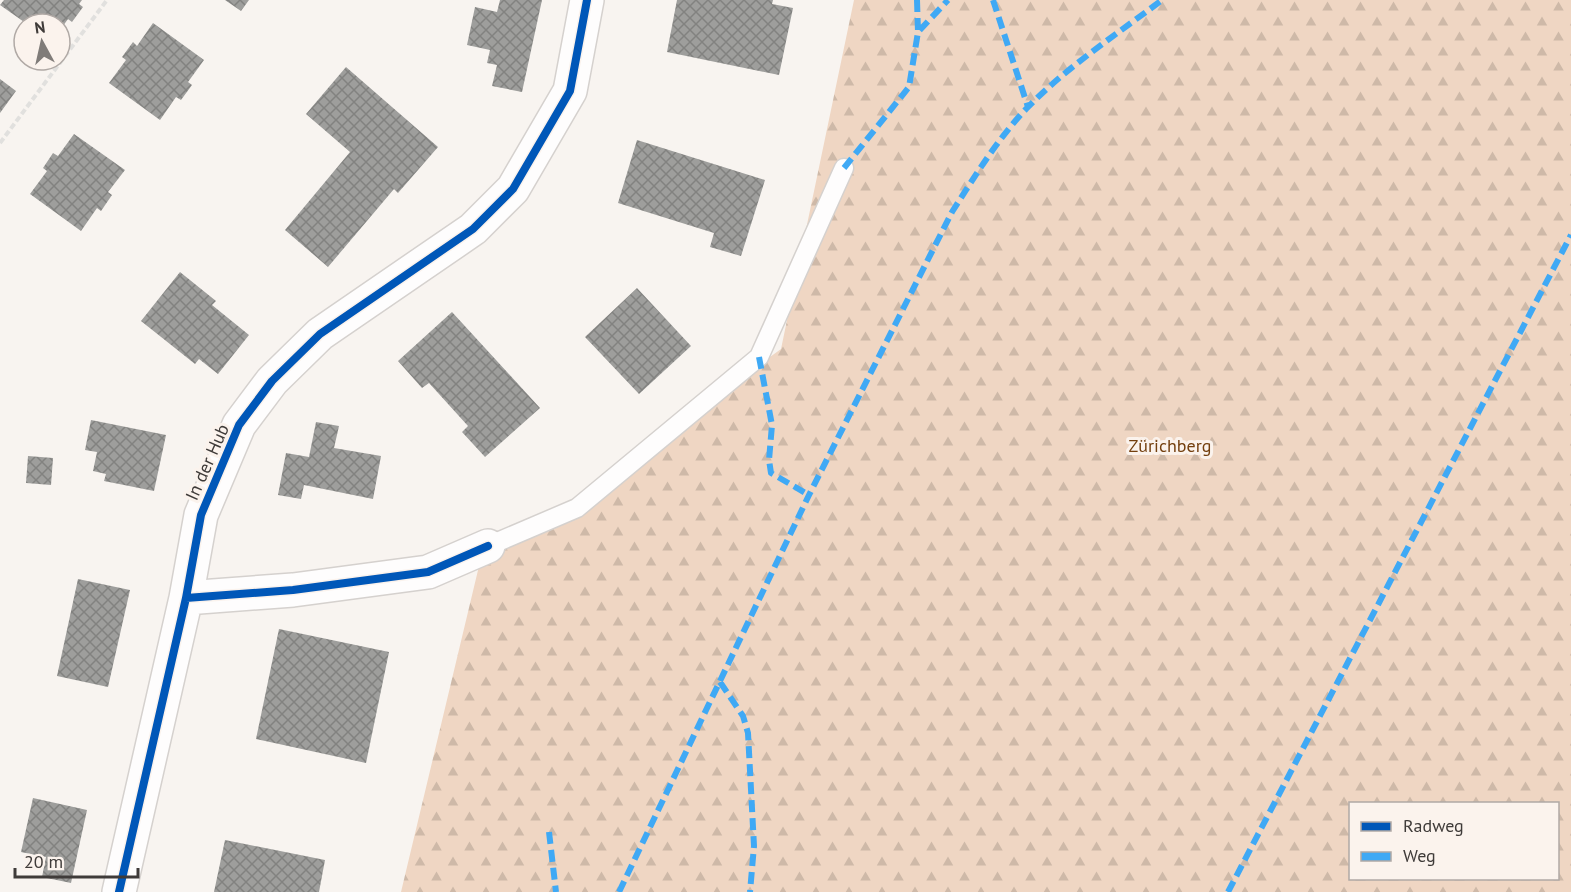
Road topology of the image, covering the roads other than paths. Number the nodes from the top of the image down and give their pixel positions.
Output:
1 (587, 0) edge
2 (844, 168) dead end
3 (488, 546) joint
4 (186, 598) junction
5 (118, 892) edge

1 - 4 street, In der Hub
2 - 3 lane
3 - 4 street
4 - 5 street, In der Hub

